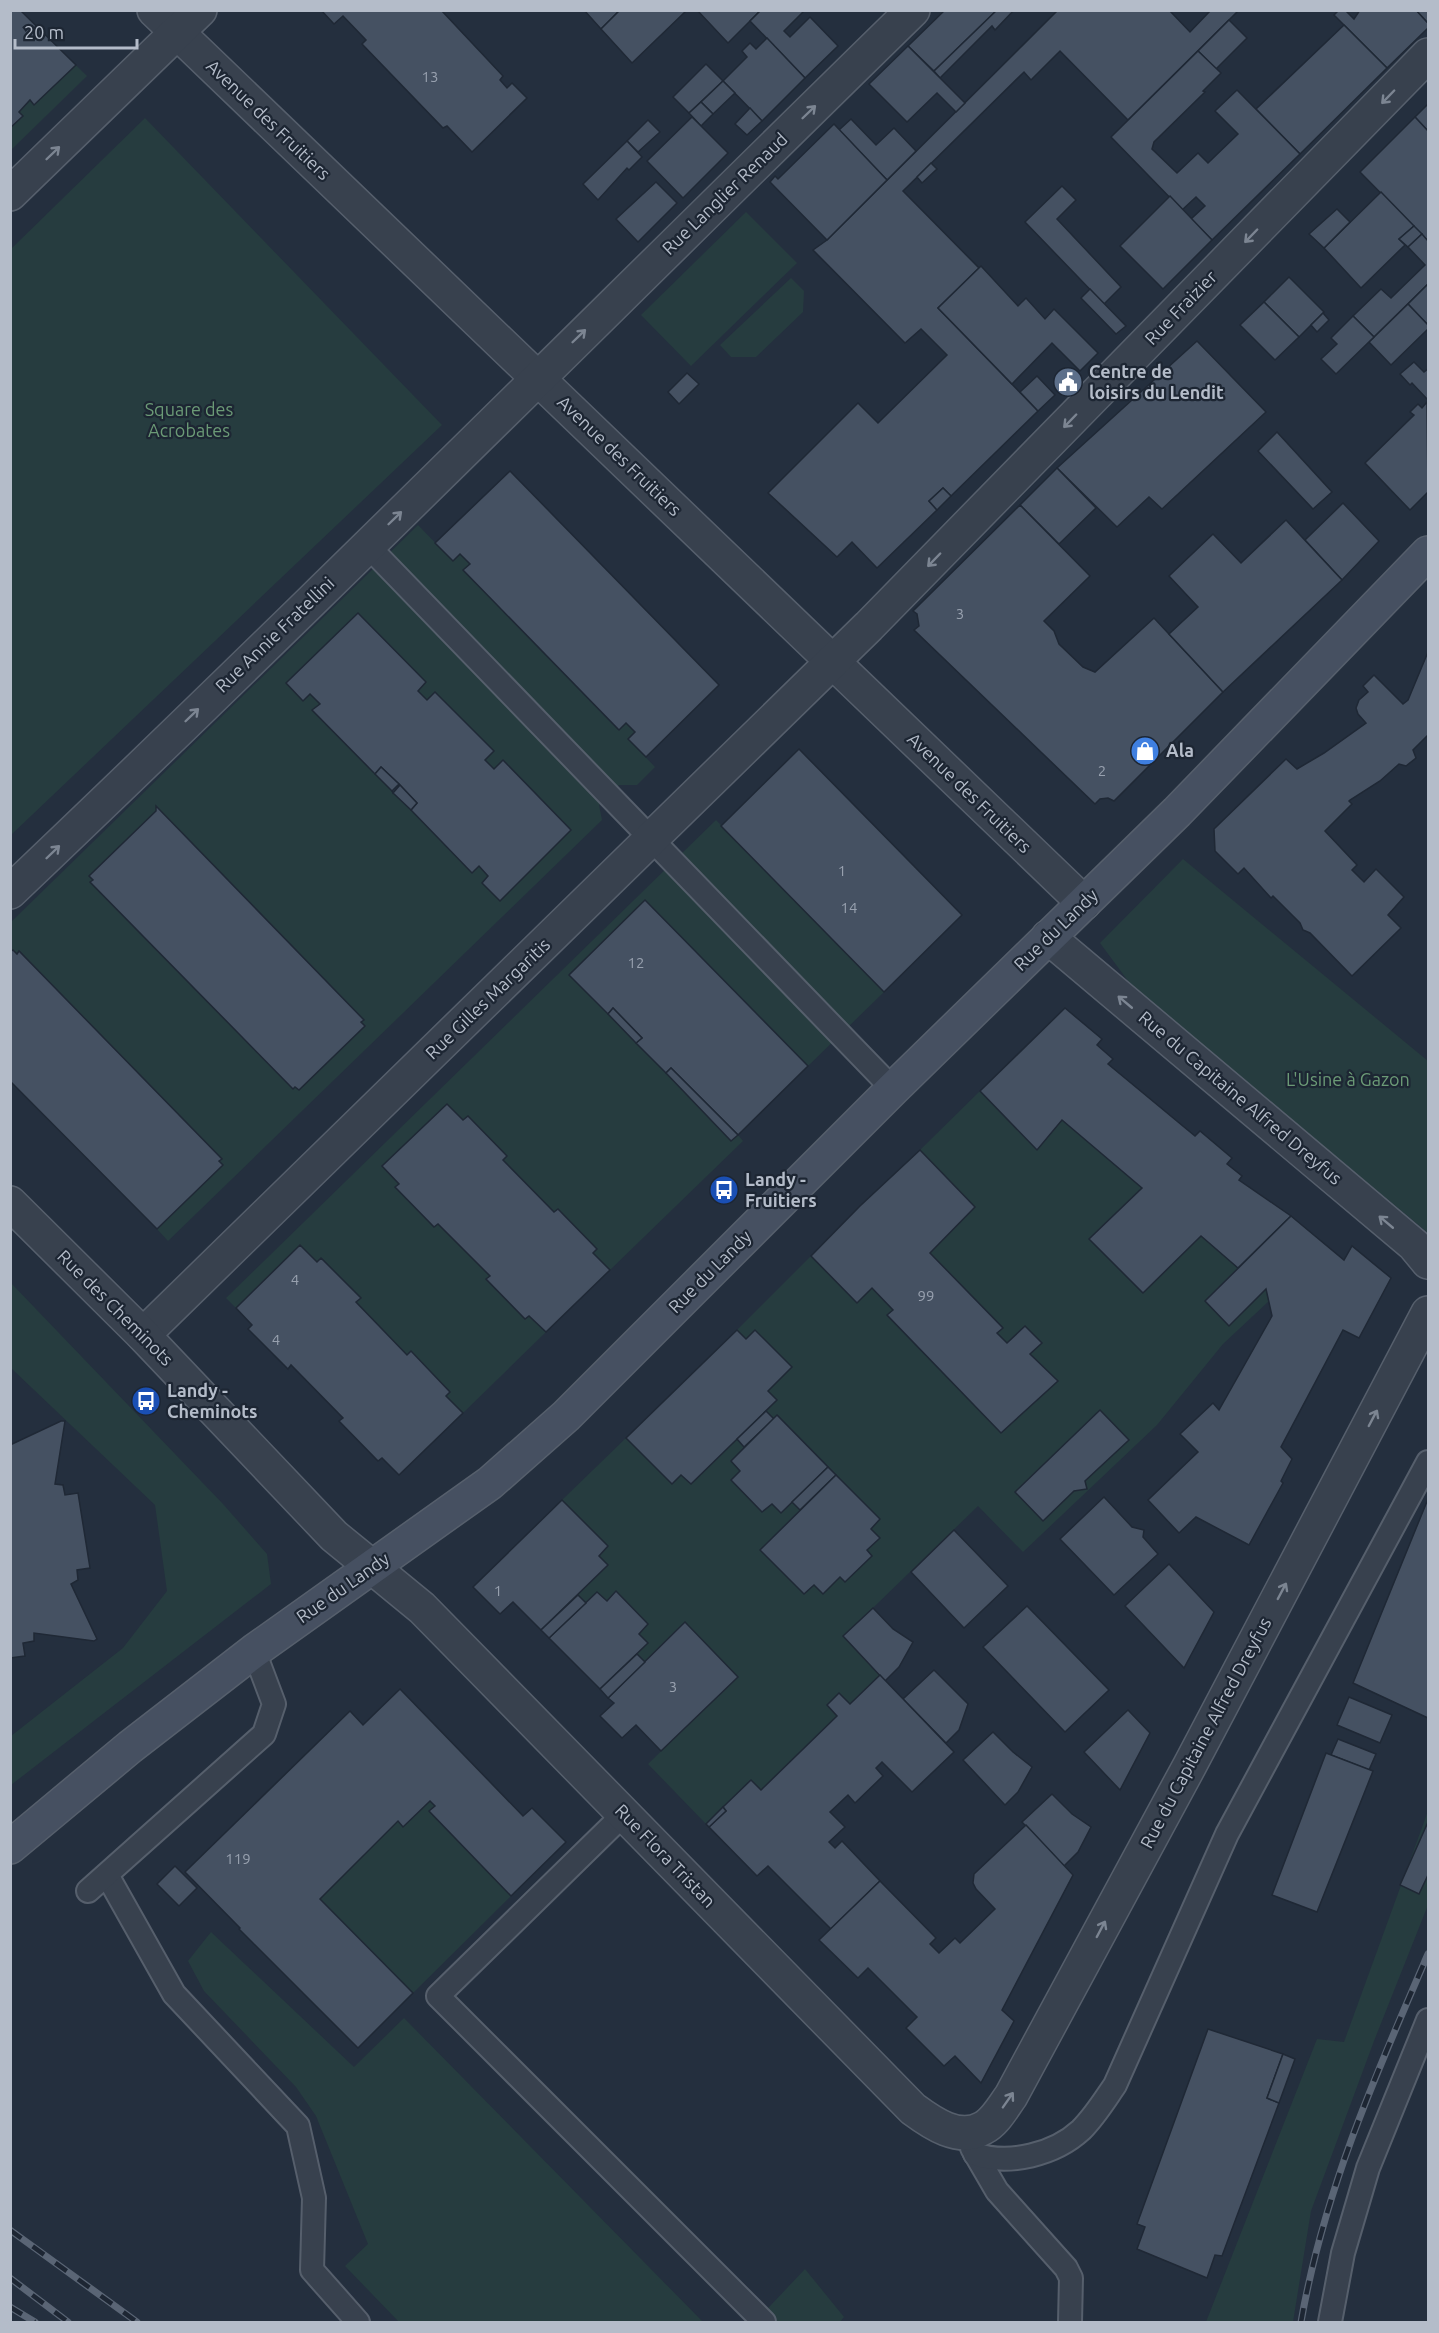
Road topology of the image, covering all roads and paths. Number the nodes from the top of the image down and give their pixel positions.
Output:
1 (200, 10) edge
2 (913, 10) edge
3 (166, 22) edge
4 (1428, 55) edge
5 (10, 194) edge
6 (538, 378) junction
7 (367, 545) junction
8 (1428, 553) edge
9 (832, 662) junction
10 (651, 839) junction
11 (10, 892) edge
12 (1084, 903) junction
13 (1048, 938) junction
14 (893, 1089) junction
15 (10, 1203) edge
16 (1428, 1262) edge
17 (1428, 1313) edge
18 (143, 1335) junction
19 (1428, 1462) edge
20 (372, 1567) junction
21 (254, 1651) junction
22 (624, 1814) junction
23 (10, 1847) edge
24 (107, 1875) junction
25 (88, 1891) dead end
26 (1428, 2020) edge
27 (969, 2143) junction
28 (358, 2322) edge
29 (764, 2322) edge
30 (1070, 2322) edge
31 (1330, 2322) edge

1 - 3 street
6 -> 2 street, Rue Langlier Renaud
5 -> 3 street
3 - 6 street, Avenue des Fruitiers
4 -> 9 street, Rue Fraizier
7 -> 6 street, Rue Annie Fratellini
6 - 9 street, Avenue des Fruitiers
7 - 10 lane
11 -> 7 street, Rue Annie Fratellini
8 - 12 main road, Rue du Landy
9 - 10 street, Rue Gilles Margaritis
9 - 12 street, Avenue des Fruitiers
10 - 14 lane
10 - 18 street, Rue Gilles Margaritis
12 - 13 main road, Rue du Landy
13 - 14 main road, Rue du Landy
16 -> 13 street, Rue du Capitaine Alfred Dreyfus
14 - 20 main road, Rue du Landy
15 - 18 street, Rue des Cheminots
27 -> 17 street, Rue du Capitaine Alfred Dreyfus
18 - 20 street, Rue des Cheminots
19 - 27 lane
20 - 21 main road, Rue du Landy
20 - 22 street, Rue Flora Tristan
21 - 23 main road, Rue du Landy
21 - 24 lane
22 - 27 street, Rue Flora Tristan
22 - 29 lane
24 - 25 lane
24 - 28 lane
26 - 31 lane
27 - 30 lane

